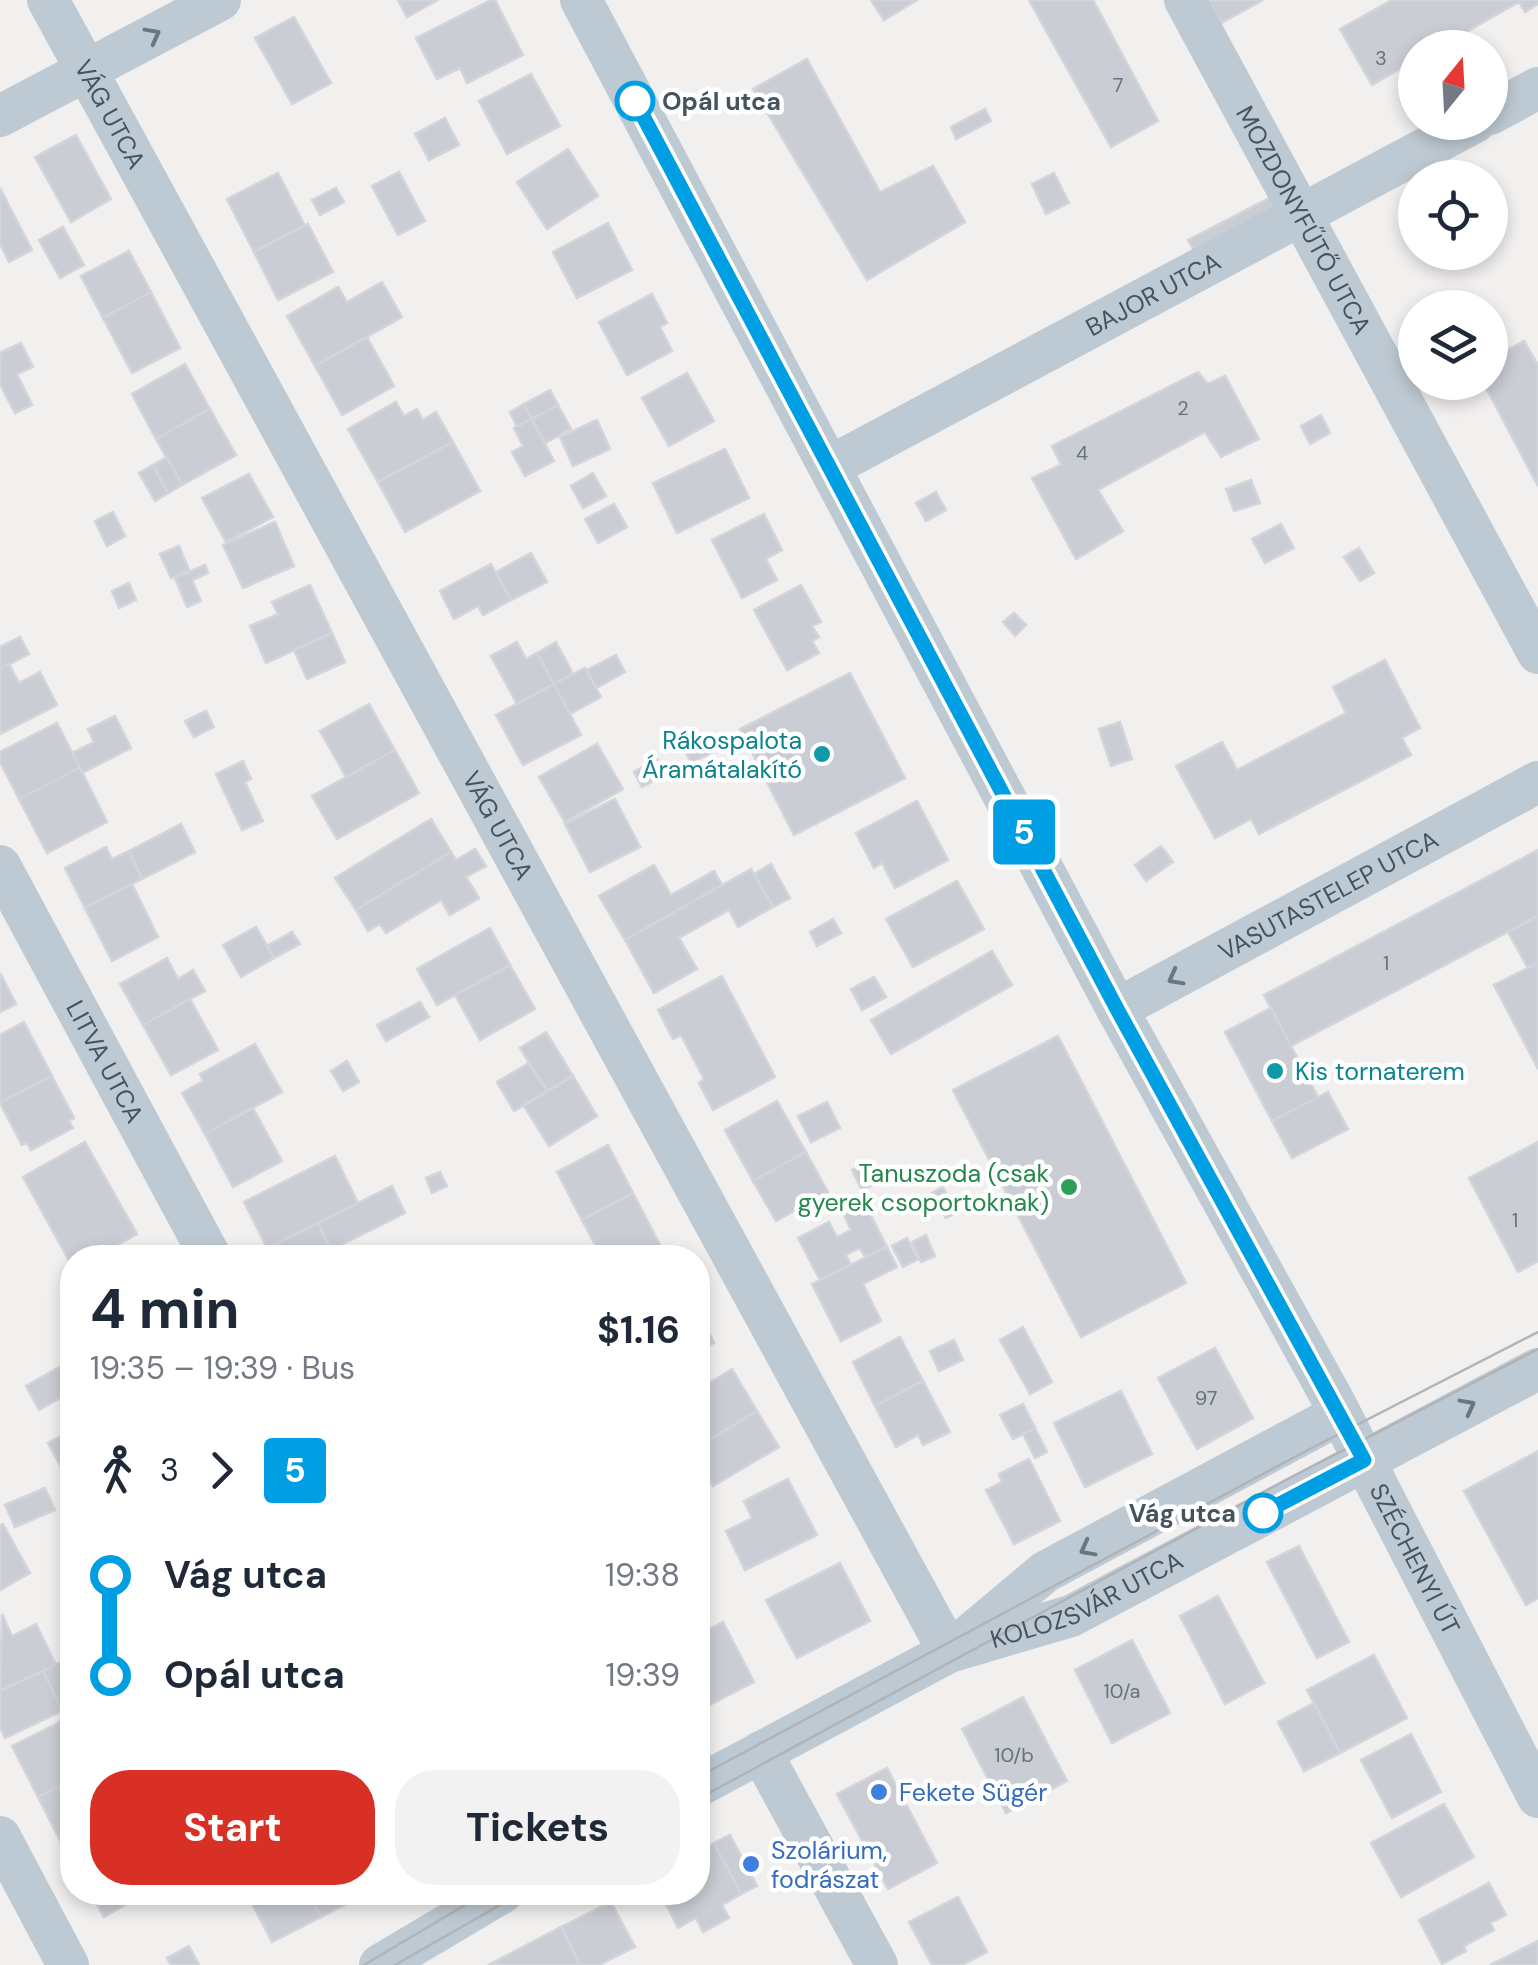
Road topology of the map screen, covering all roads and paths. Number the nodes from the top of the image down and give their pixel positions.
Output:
1 (48, 0) edge
2 (220, 0) edge
3 (581, 0) edge
4 (1185, 0) edge
5 (86, 70) junction
6 (1538, 88) edge
7 (1508, 104) edge
8 (0, 116) edge
9 (1441, 140) edge
10 (1301, 217) junction
11 (831, 466) junction
12 (1538, 653) edge
13 (1538, 782) edge
14 (0, 866) edge
15 (1117, 1009) junction
16 (204, 1245) edge
17 (1538, 1369) edge
18 (1340, 1414) junction
19 (1364, 1460) junction
20 (949, 1652) junction
21 (761, 1752) junction
22 (710, 1780) edge
23 (1538, 1797) edge
24 (0, 1836) edge
25 (482, 1905) edge
26 (68, 1965) edge
27 (380, 1965) edge
28 (877, 1965) edge

1 - 5 street, VÁG UTCA
5 -> 2 street
3 - 11 street, SZÉCHENYI ÚT
4 - 10 street, MOZDONYFŰTŐ UTCA
5 - 8 street
5 - 20 street, VÁG UTCA
6 - 7 street
9 - 10 street, BAJOR UTCA
10 - 11 street, BAJOR UTCA
10 - 12 street, MOZDONYFŰTŐ UTCA
11 - 15 street, SZÉCHENYI ÚT
13 -> 15 street, VASUTASTELEP UTCA
14 - 16 street, LITVA UTCA
15 - 18 street, SZÉCHENYI ÚT
19 -> 17 street, KOLOZSVÁR UTCA
18 - 19 street, SZÉCHENYI ÚT
18 -> 20 street, KOLOZSVÁR UTCA
19 - 20 street, KOLOZSVÁR UTCA
19 - 23 street, SZÉCHENYI ÚT
20 - 21 street, KOLOZSVÁR UTCA
21 - 22 street, KOLOZSVÁR UTCA
21 - 28 street
24 - 26 street
25 - 27 street

